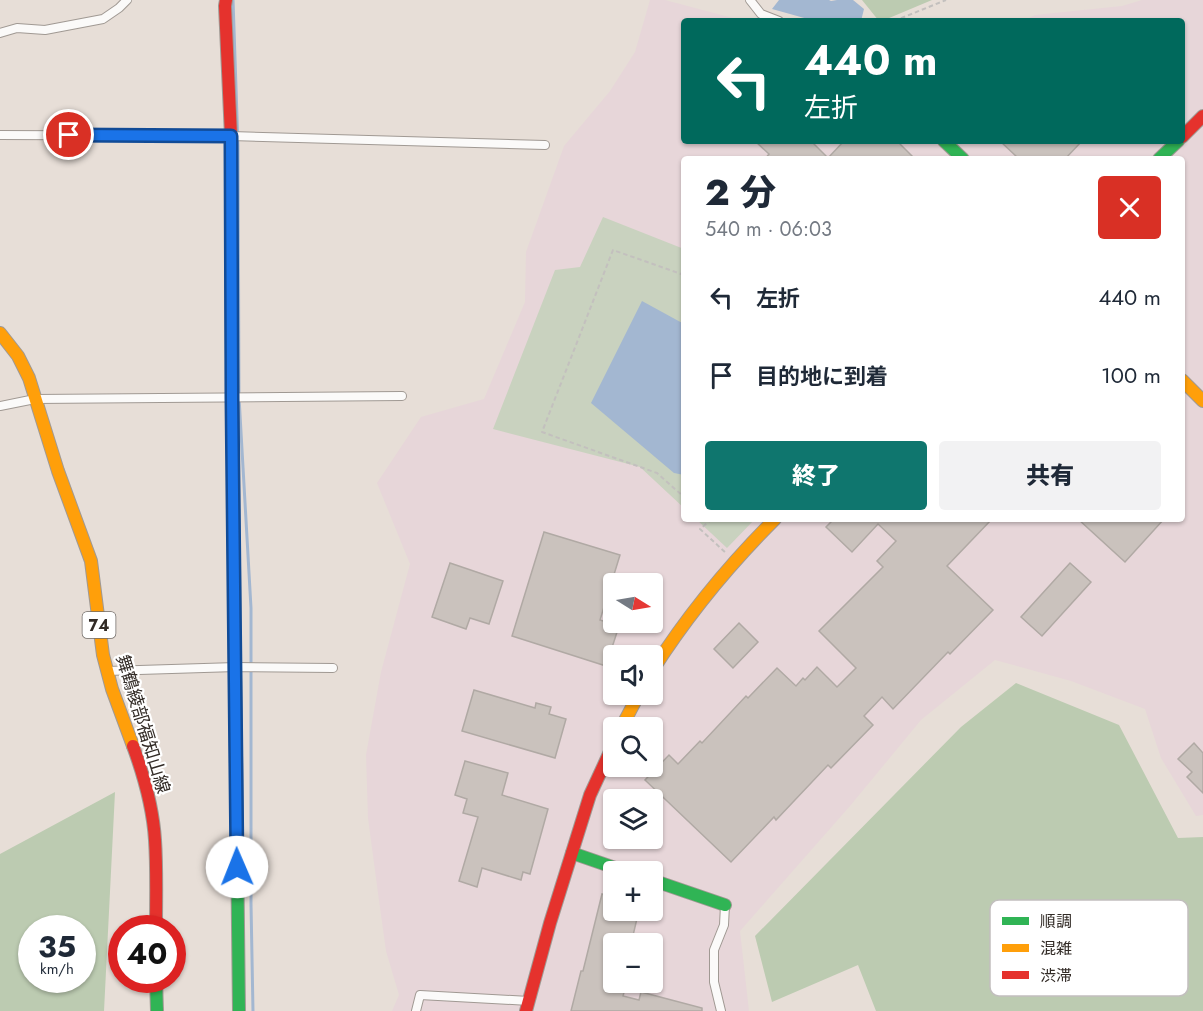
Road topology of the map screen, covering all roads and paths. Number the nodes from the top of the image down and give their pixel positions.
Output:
1 (127, 0) edge
2 (226, 0) edge
3 (750, 0) edge
4 (946, 0) edge
5 (771, 18) edge
6 (901, 18) edge
7 (0, 33) edge
8 (1203, 116) edge
9 (1185, 134) edge
10 (0, 135) edge
11 (231, 136) junction
12 (947, 144) edge
13 (1175, 144) edge
14 (545, 145) dead end
15 (960, 156) edge
16 (1162, 156) edge
17 (681, 274) edge
18 (0, 333) edge
19 (1185, 383) edge
20 (402, 396) dead end
21 (232, 398) junction
22 (35, 399) junction
23 (1203, 401) edge
24 (0, 406) edge
25 (681, 494) edge
26 (708, 522) edge
27 (772, 522) edge
28 (735, 561) junction
29 (663, 653) edge
30 (236, 667) junction
31 (333, 668) dead end
32 (107, 671) junction
33 (603, 767) edge
34 (572, 853) junction
35 (603, 864) edge
36 (663, 884) edge
37 (725, 905) joint
38 (156, 915) edge
39 (156, 993) edge
40 (528, 1006) edge
41 (156, 1011) edge
42 (239, 1011) edge
43 (416, 1011) edge
44 (721, 1011) edge

1 - 7 street
2 - 11 street
3 - 5 street
4 - 6 path
8 - 9 street
10 - 11 street
11 - 14 street
11 - 21 street
12 - 15 street
13 - 16 street
17 - 25 path
18 - 22 street, 舞鶴綾部福知山線 / 74
19 - 23 street
20 - 21 street
21 - 22 street
21 - 30 street
22 - 24 street
22 - 32 street, 舞鶴綾部福知山線 / 74
26 - 28 path
27 - 28 street
28 - 29 street
30 - 31 street
30 - 32 street
30 - 42 street
32 - 38 street, 舞鶴綾部福知山線 / 74
33 - 34 street
34 - 35 street
34 - 40 street
36 - 37 street
37 - 44 street
39 - 41 street
40 - 43 street

